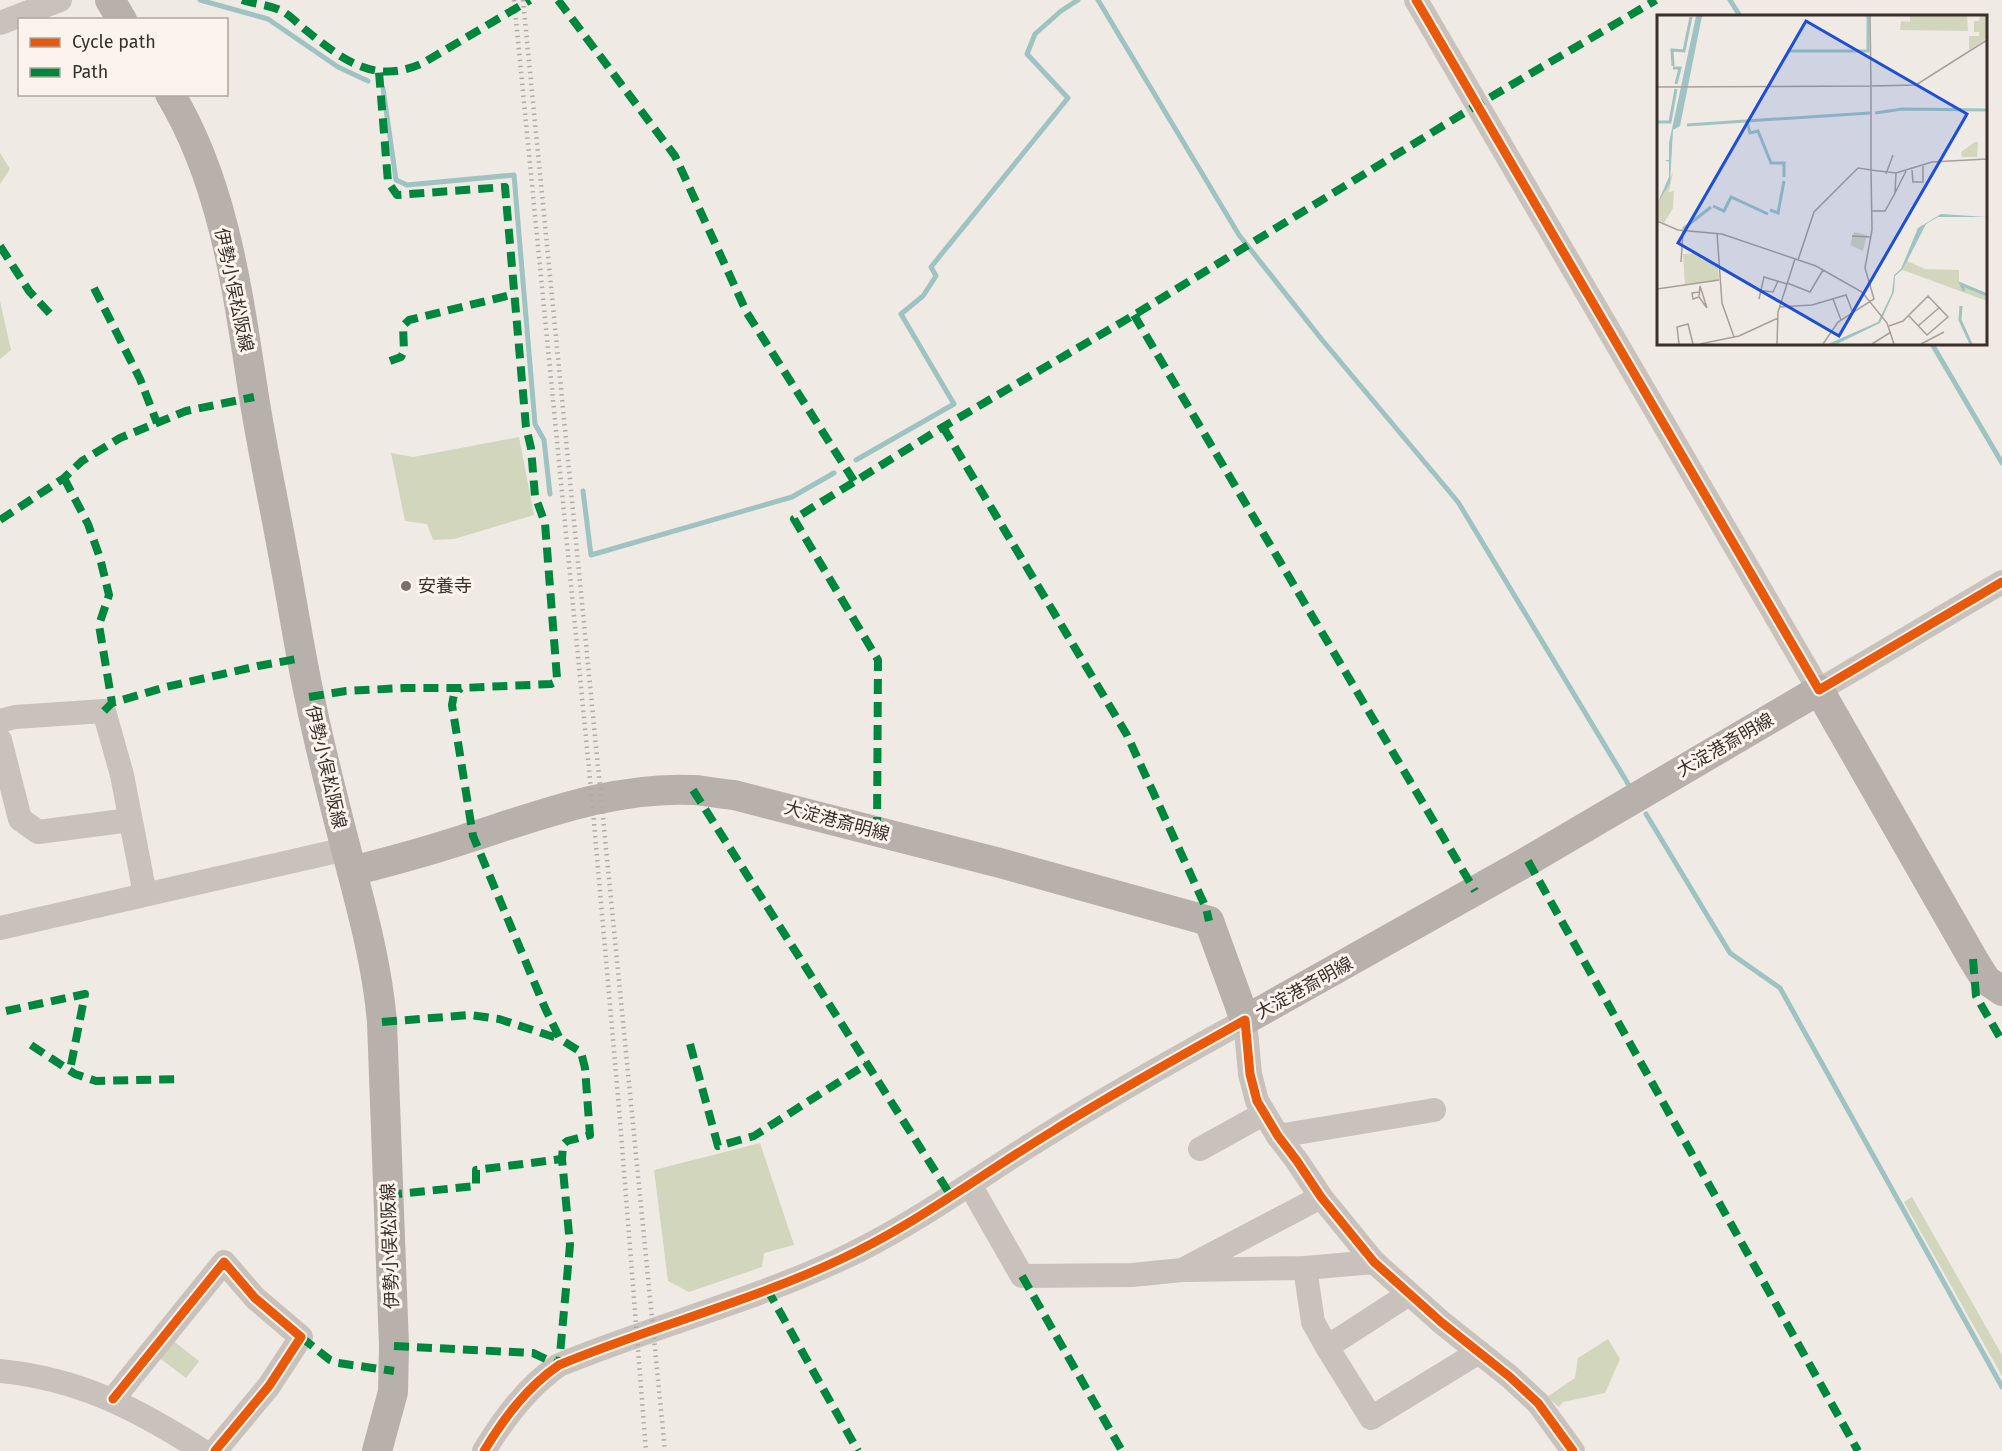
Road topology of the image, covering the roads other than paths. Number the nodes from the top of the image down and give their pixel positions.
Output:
1 (60, 0) edge
2 (110, 0) edge
3 (1416, 0) edge
4 (121, 18) edge
5 (0, 23) edge
6 (171, 96) edge
7 (2002, 582) edge
8 (1819, 690) junction
9 (0, 721) edge
10 (0, 740) edge
11 (130, 820) junction
12 (349, 860) junction
13 (145, 894) junction
14 (0, 928) edge
15 (2002, 991) edge
16 (1245, 1020) junction
17 (1434, 1110) dead end
18 (1263, 1114) junction
19 (1278, 1136) junction
20 (1200, 1149) dead end
21 (970, 1185) junction
22 (1321, 1197) junction
23 (1374, 1263) junction
24 (1305, 1268) junction
25 (1182, 1270) junction
26 (1409, 1294) junction
27 (1327, 1347) junction
28 (1479, 1352) junction
29 (0, 1371) edge
30 (113, 1399) junction
31 (204, 1451) edge
32 (215, 1451) edge
33 (378, 1451) edge
34 (484, 1451) edge
35 (1573, 1451) edge

1 - 5 street
2 - 4 main road
3 - 8 street
6 - 12 main road, 伊勢小俣松阪線
7 - 8 street
8 - 15 main road
8 - 16 main road, 大淀港斎明線
9 - 11 street
10 - 11 street
11 - 13 street
12 - 13 street
12 - 16 main road, 大淀港斎明線
12 - 33 main road, 伊勢小俣松阪線
13 - 14 street
16 - 18 street
16 - 21 street
17 - 19 street
18 - 19 street
18 - 20 street
19 - 22 street
21 - 25 street
21 - 34 street
22 - 23 street
22 - 25 street
23 - 24 street
23 - 26 street
24 - 25 street
24 - 27 street
26 - 27 street
26 - 28 street
27 - 28 street
28 - 35 street
29 - 30 street
30 - 31 street
30 - 32 street

